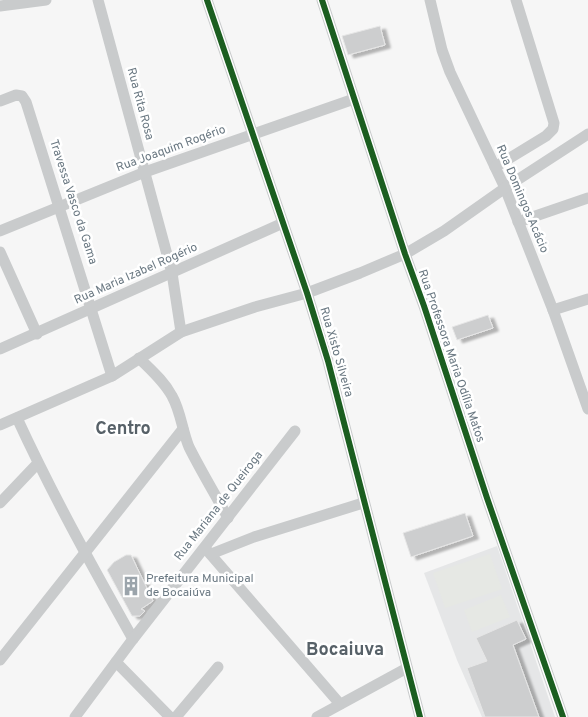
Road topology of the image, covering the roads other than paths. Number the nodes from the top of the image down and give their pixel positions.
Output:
1 (46, 0) edge
2 (98, 0) edge
3 (208, 0) edge
4 (322, 0) edge
5 (430, 0) edge
6 (516, 0) edge
7 (0, 6) edge
8 (354, 99) junction
9 (0, 101) edge
10 (254, 134) junction
11 (588, 134) edge
12 (495, 167) junction
13 (145, 172) junction
14 (505, 188) junction
15 (588, 198) edge
16 (60, 207) junction
17 (518, 222) junction
18 (283, 224) junction
19 (0, 231) edge
20 (0, 252) edge
21 (405, 254) junction
22 (172, 273) junction
23 (307, 292) junction
24 (588, 299) edge
25 (92, 308) junction
26 (553, 310) junction
27 (181, 332) junction
28 (37, 334) junction
29 (0, 349) edge
30 (139, 358) junction
31 (112, 376) junction
32 (588, 410) edge
33 (17, 418) junction
34 (0, 425) edge
35 (183, 430) junction
36 (294, 431) dead end
37 (38, 464) junction
38 (363, 502) junction
39 (0, 503) edge
40 (228, 518) junction
41 (208, 551) junction
42 (85, 554) junction
43 (133, 639) junction
44 (0, 660) edge
45 (116, 662) junction
46 (218, 667) dead end
47 (407, 668) junction
48 (340, 704) junction
49 (75, 717) edge
50 (170, 717) edge
51 (176, 717) edge
52 (316, 717) edge
53 (420, 717) edge
54 (563, 717) edge

1 - 7 street
2 - 13 street, Rua Rita Rosa
3 - 10 street, Rua Xisto Silveira
4 - 8 street, Rua Professora Maria Odília Matos
5 - 12 street, Rua Domingos Acácio
6 - 12 street
8 - 10 street, Rua Joaquim Rogério
8 - 21 street, Rua Professora Maria Odília Matos
9 - 16 street, Travessa Vasco da Gama
10 - 13 street, Rua Joaquim Rogério
10 - 18 street, Rua Xisto Silveira
11 - 14 street
12 - 14 street, Rua Domingos Acácio
13 - 16 street, Rua Joaquim Rogério
13 - 22 street, Rua Rita Rosa
14 - 17 street, Rua Domingos Acácio
14 - 21 street
15 - 17 street
16 - 19 street, Rua Joaquim Rogério
16 - 25 street, Travessa Vasco da Gama
17 - 26 street, Rua Domingos Acácio
18 - 22 street, Rua Maria Izabel Rogério
18 - 23 street, Rua Xisto Silveira
20 - 28 street
21 - 23 street
21 - 54 street, Rua Professora Maria Odília Matos
22 - 25 street, Rua Maria Izabel Rogério
22 - 27 street, Rua Rita Rosa
23 - 27 street
23 - 38 street, Rua Xisto Silveira
24 - 26 street
25 - 28 street, Rua Maria Izabel Rogério
25 - 31 street, Travessa Vasco da Gama
26 - 32 street, Rua Domingos Acácio
27 - 30 street
28 - 29 street, Rua Maria Izabel Rogério
30 - 31 street
30 - 35 street
31 - 33 street
33 - 34 street
33 - 37 street
35 - 40 street
35 - 42 street
36 - 40 street, Rua Mariana de Queiroga
37 - 39 street
37 - 42 street
38 - 41 street
38 - 47 street, Rua Xisto Silveira
40 - 41 street, Rua Mariana de Queiroga
41 - 43 street, Rua Mariana de Queiroga
41 - 48 street
42 - 43 street
42 - 44 street
43 - 45 street, Rua Mariana de Queiroga
45 - 49 street, Rua Mariana de Queiroga
45 - 50 street
46 - 51 street
47 - 48 street
47 - 53 street, Rua Xisto Silveira
48 - 52 street

